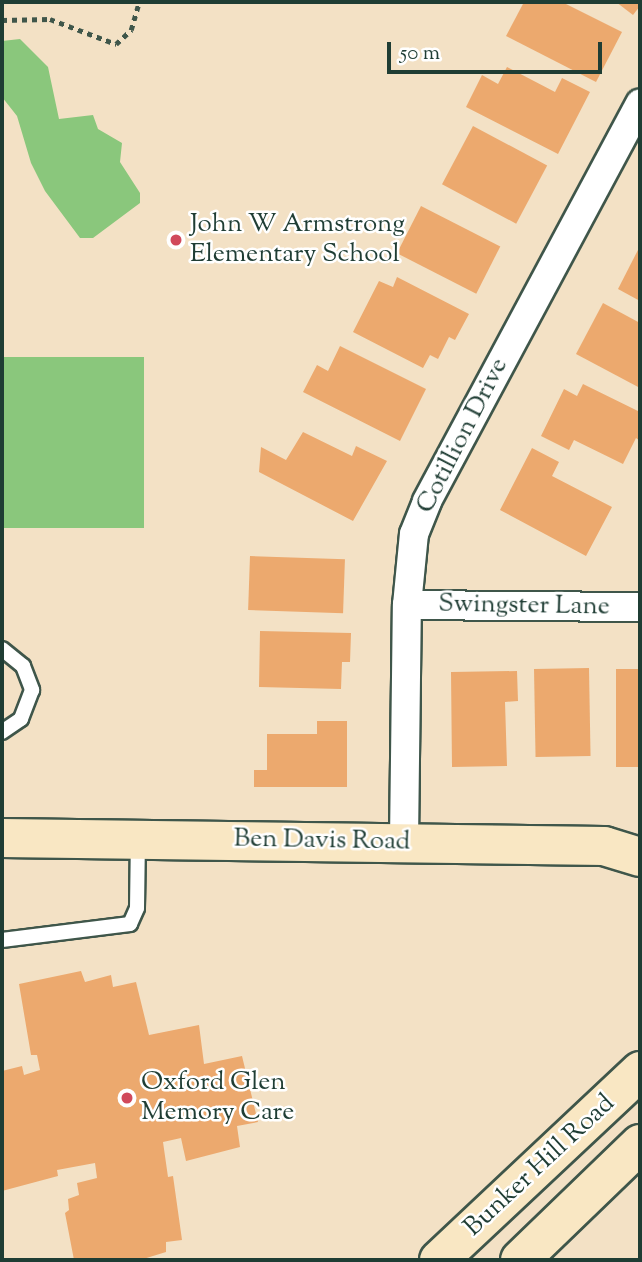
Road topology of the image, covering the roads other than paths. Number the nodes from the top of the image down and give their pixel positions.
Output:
1 (640, 104) edge
2 (407, 605) junction
3 (640, 607) edge
4 (2, 649) edge
5 (2, 732) edge
6 (2, 838) edge
7 (138, 839) junction
8 (404, 841) junction
9 (640, 857) edge
10 (2, 940) edge
11 (640, 1071) edge
12 (640, 1144) edge
13 (439, 1260) edge
14 (520, 1260) edge

1 - 2 street, Cotillion Drive
2 - 3 street, Swingster Lane
2 - 8 street, Cotillion Drive
4 - 5 lane
6 - 7 street, Ben Davis Road
7 - 8 street, Ben Davis Road
7 - 10 lane
8 - 9 street, Ben Davis Road
11 - 13 street, Bunker Hill Road
12 - 14 street, Bunker Hill Road

